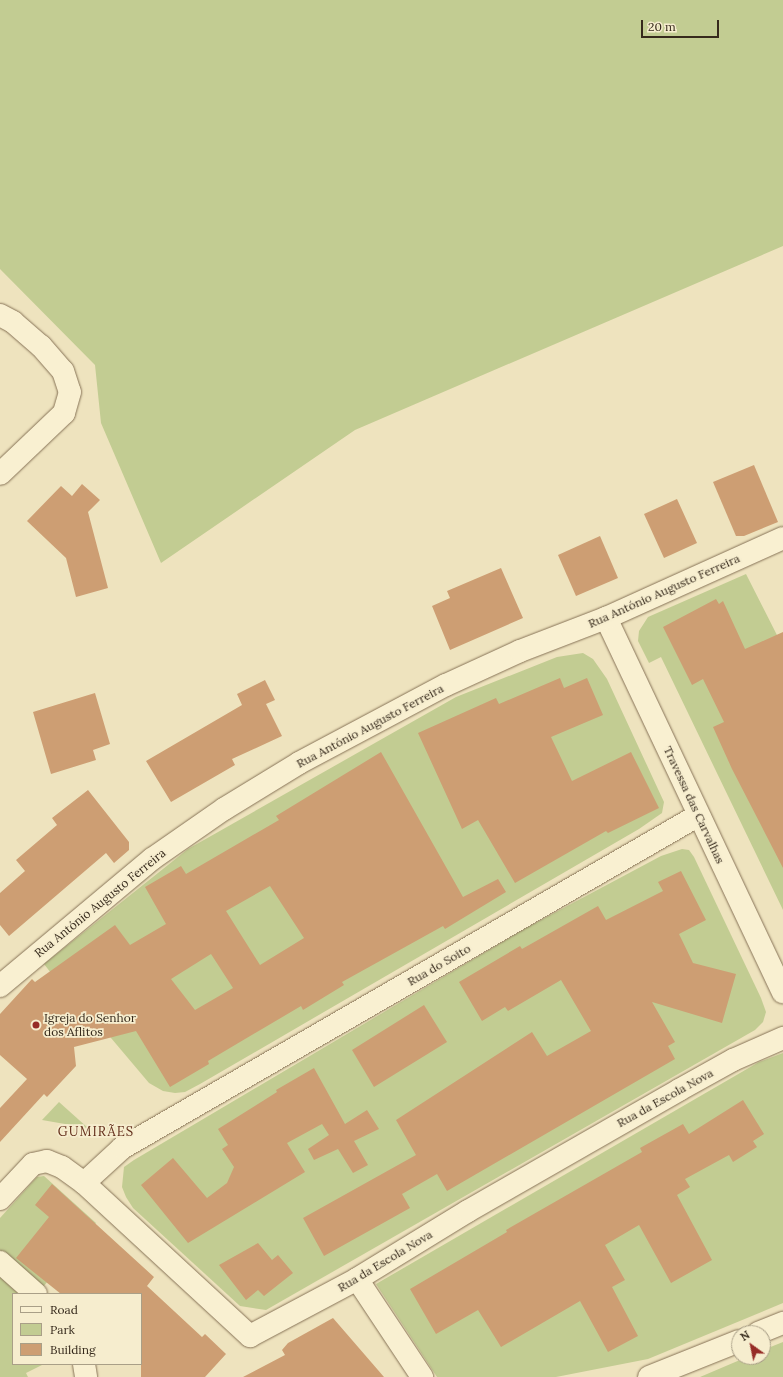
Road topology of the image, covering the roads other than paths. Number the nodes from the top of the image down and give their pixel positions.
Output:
1 (0, 315) edge
2 (0, 474) edge
3 (783, 538) edge
4 (606, 618) junction
5 (698, 815) junction
6 (0, 986) edge
7 (783, 992) edge
8 (783, 1038) edge
9 (84, 1183) junction
10 (0, 1199) edge
11 (0, 1262) edge
12 (357, 1279) junction
13 (35, 1293) edge
14 (783, 1323) edge
15 (771, 1328) edge
16 (731, 1344) edge
17 (84, 1365) edge
18 (86, 1377) edge
19 (422, 1377) edge
20 (649, 1377) edge

1 - 2 street
3 - 4 street, Rua António Augusto Ferreira
4 - 5 street, Travessa das Carvalhas
4 - 6 street, Rua António Augusto Ferreira
5 - 7 street, Travessa das Carvalhas
5 - 9 street, Rua do Soito
8 - 12 street, Rua da Escola Nova
9 - 10 street, Rua da Escola Nova
9 - 12 street, Rua da Escola Nova
11 - 13 street
12 - 19 street
14 - 15 street
16 - 20 street
17 - 18 street

